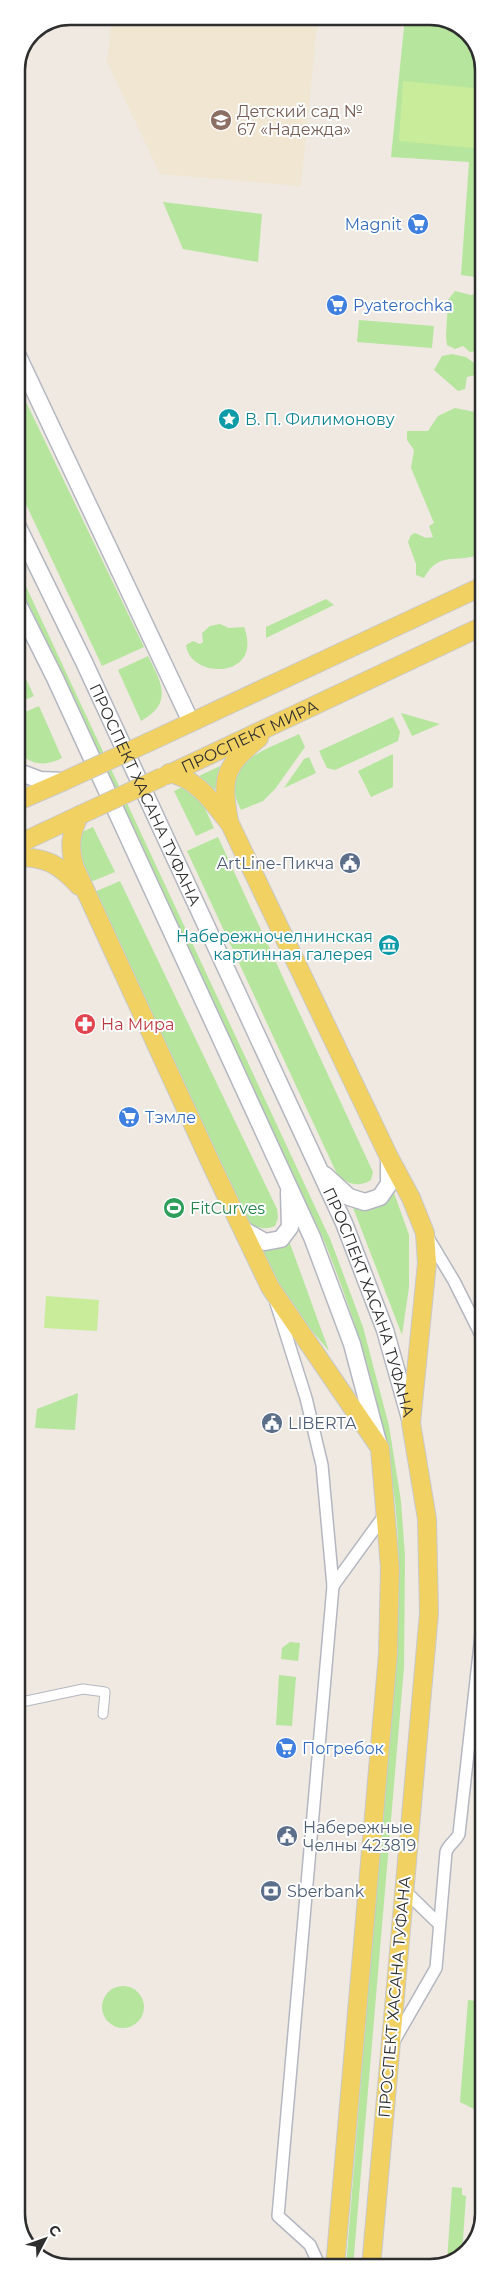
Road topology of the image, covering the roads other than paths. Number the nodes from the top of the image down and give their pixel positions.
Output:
1 (25, 371) edge
2 (25, 542) edge
3 (475, 590) edge
4 (25, 618) edge
5 (475, 630) edge
6 (191, 722) junction
7 (278, 722) junction
8 (25, 774) edge
9 (166, 775) junction
10 (64, 781) junction
11 (25, 798) edge
12 (80, 815) junction
13 (230, 824) junction
14 (25, 841) edge
15 (25, 857) edge
16 (84, 892) junction
17 (389, 1157) junction
18 (320, 1170) junction
19 (289, 1185) junction
20 (242, 1229) junction
21 (425, 1233) junction
22 (270, 1287) junction
23 (475, 1324) edge
24 (411, 1423) junction
25 (380, 1448) junction
26 (386, 1513) junction
27 (333, 1586) junction
28 (475, 1689) edge
29 (25, 1701) edge
30 (103, 1714) dead end
31 (404, 1890) junction
32 (439, 1924) junction
33 (389, 2049) junction
34 (316, 2259) edge
35 (335, 2259) edge
36 (373, 2259) edge

1 - 6 main road
2 - 18 main road, ПРОСПЕКТ ХАСАНА ТУФАНА
3 - 6 main road
4 - 19 main road, ПРОСПЕКТ ХАСАНА ТУФАНА
5 - 7 main road, ПРОСПЕКТ МИРА
6 - 10 main road, bridge
7 - 9 main road, ПРОСПЕКТ МИРА
7 - 13 main road
8 - 10 main road
9 - 12 main road, ПРОСПЕКТ МИРА, bridge
9 - 13 main road
10 - 11 main road
12 - 14 main road, ПРОСПЕКТ МИРА
12 - 16 main road
13 - 17 main road
15 - 16 main road
16 - 20 main road
17 - 18 main road
17 - 21 main road
18 - 24 main road, ПРОСПЕКТ ХАСАНА ТУФАНА
19 - 20 main road
19 - 25 main road, ПРОСПЕКТ ХАСАНА ТУФАНА
20 - 22 main road
21 - 23 street
21 - 24 main road
22 - 25 main road
22 - 27 street
24 - 31 main road, ПРОСПЕКТ ХАСАНА ТУФАНА
25 - 26 main road, ПРОСПЕКТ ХАСАНА ТУФАНА
26 - 27 street
26 - 35 main road, ПРОСПЕКТ ХАСАНА ТУФАНА
27 - 34 street
28 - 32 street
29 - 30 street
31 - 32 street
31 - 33 main road, ПРОСПЕКТ ХАСАНА ТУФАНА
32 - 33 street
33 - 36 main road, ПРОСПЕКТ ХАСАНА ТУФАНА

